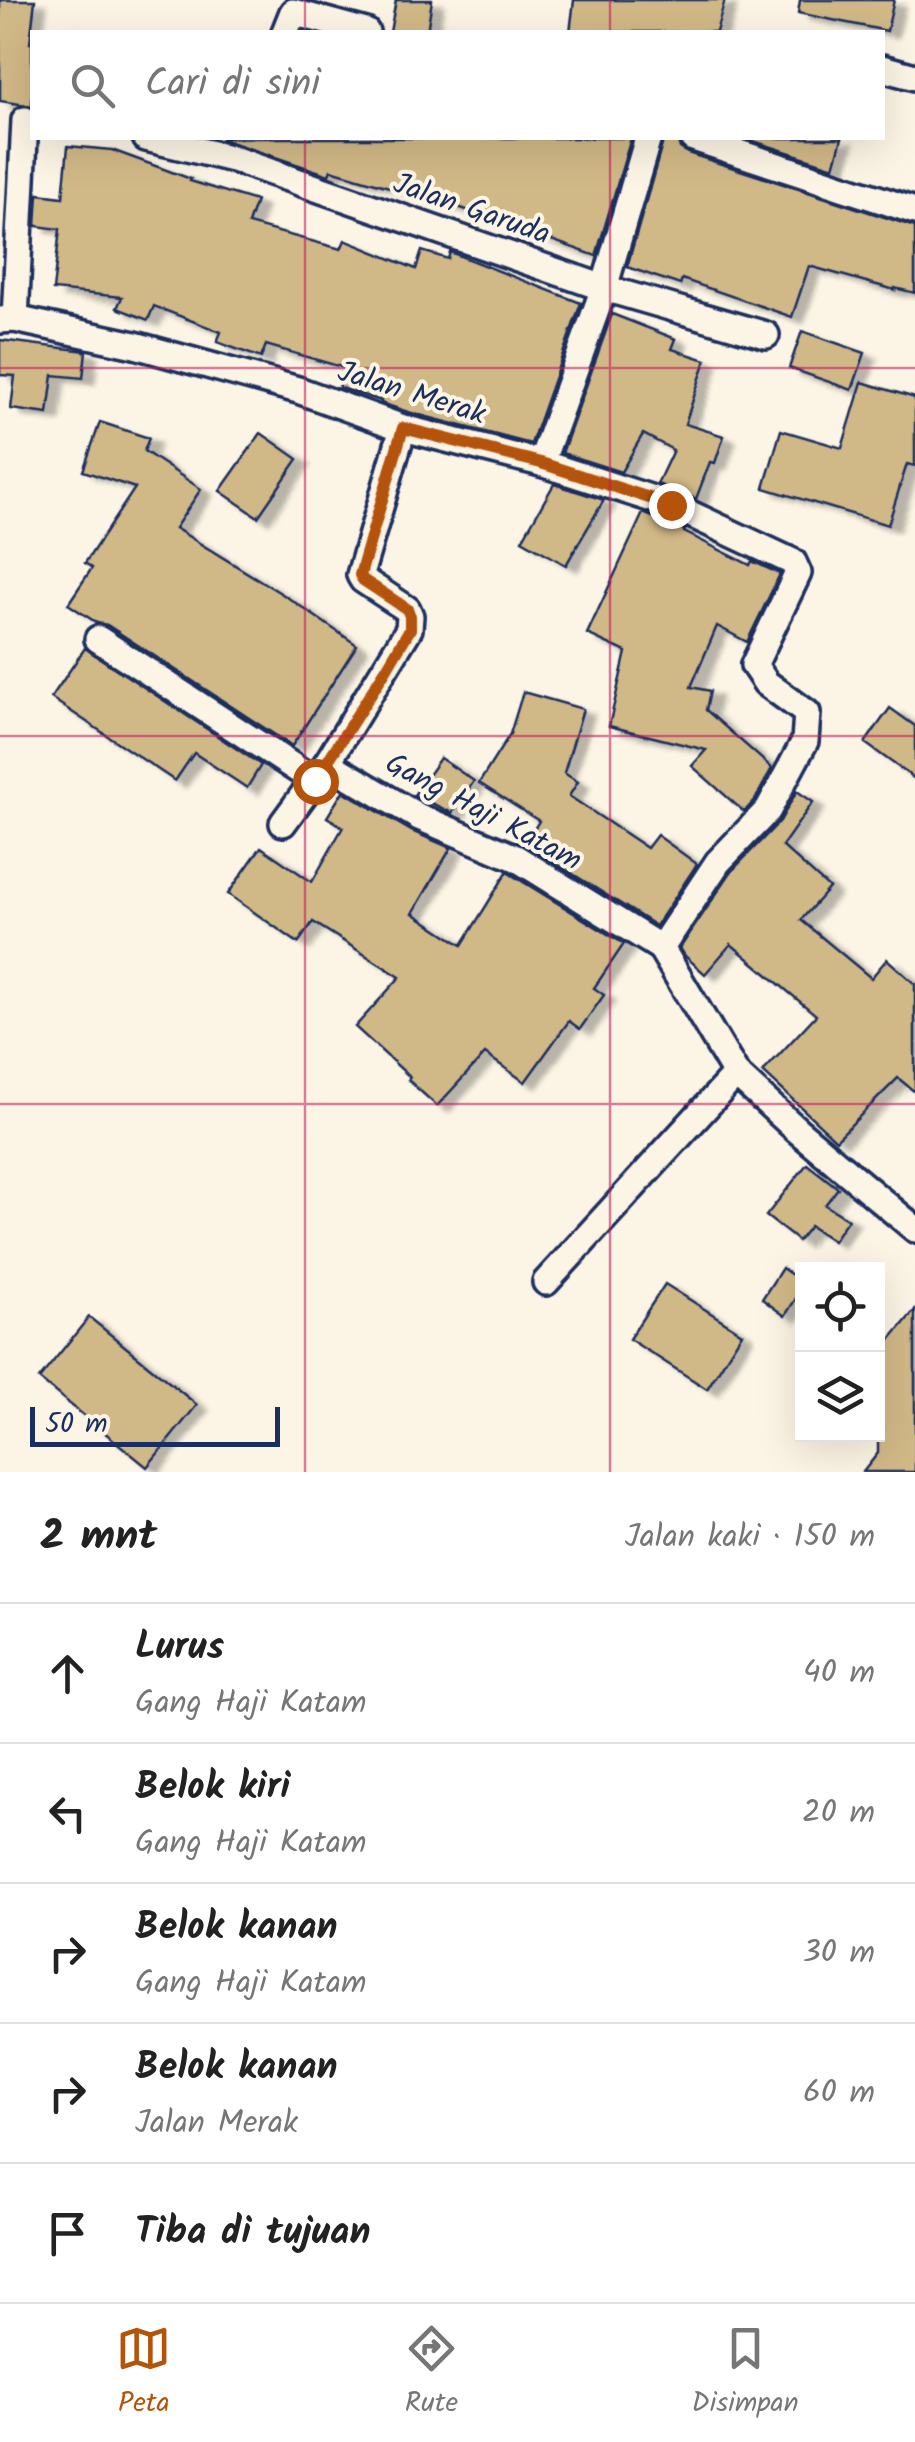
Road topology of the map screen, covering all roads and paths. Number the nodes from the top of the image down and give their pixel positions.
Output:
1 (289, 22) edge
2 (351, 30) edge
3 (885, 69) edge
4 (915, 77) edge
5 (19, 121) edge
6 (164, 140) edge
7 (647, 140) edge
8 (699, 140) edge
9 (238, 148) edge
10 (915, 211) edge
11 (604, 288) junction
12 (8, 320) edge
13 (766, 335) dead end
14 (403, 428) junction
15 (541, 463) junction
16 (98, 639) dead end
17 (321, 772) junction
18 (283, 823) dead end
19 (661, 948) junction
20 (736, 1074) junction
21 (915, 1229) edge
22 (546, 1282) dead end

1 - 2 street
3 - 4 street
5 - 12 street
6 - 9 street, Jalan Garuda
7 - 11 street
8 - 10 street
9 - 11 street, Jalan Garuda
11 - 13 street, Jalan Garuda
11 - 15 street
12 - 14 street, Jalan Merak
14 - 15 street, Jalan Merak
14 - 17 street
15 - 19 street, Jalan Merak
16 - 17 street, Gang Haji Katam
17 - 18 street
17 - 19 street, Gang Haji Katam
19 - 20 street
20 - 21 street
20 - 22 street

